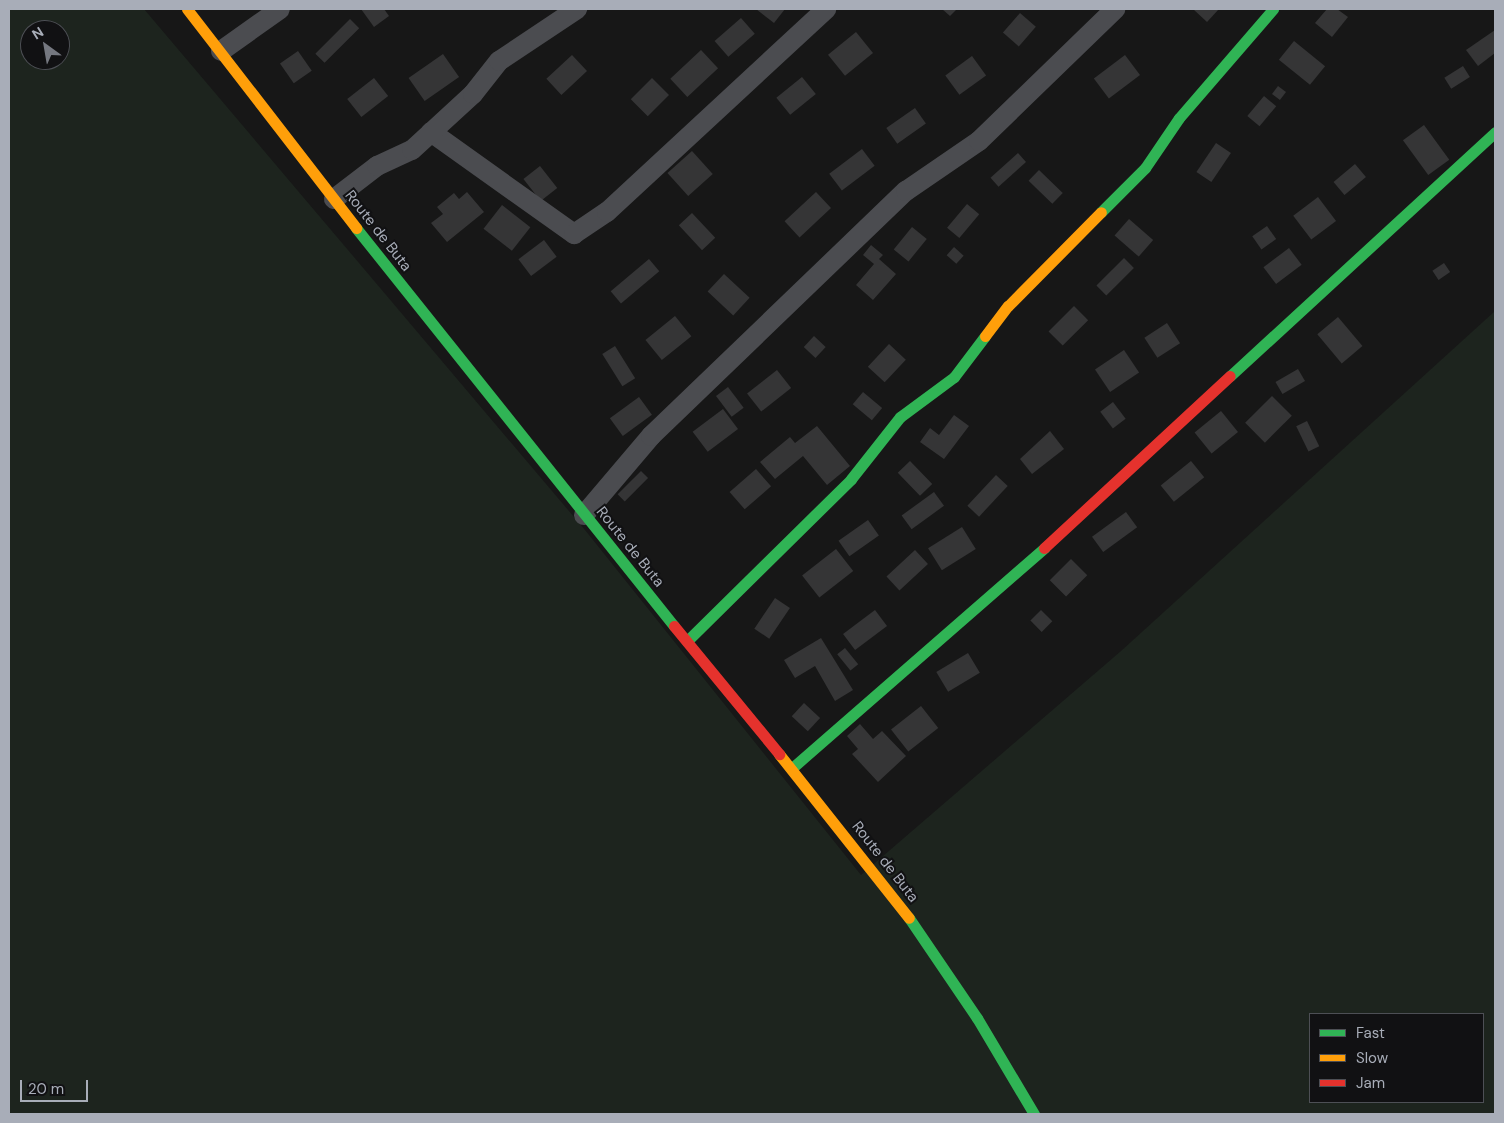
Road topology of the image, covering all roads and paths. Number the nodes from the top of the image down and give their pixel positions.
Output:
1 (188, 9) edge
2 (280, 9) edge
3 (577, 9) edge
4 (826, 9) edge
5 (1115, 9) edge
6 (1273, 9) edge
7 (221, 51) junction
8 (430, 132) junction
9 (1495, 132) edge
10 (334, 199) junction
11 (584, 515) junction
12 (687, 641) junction
13 (792, 768) junction
14 (1034, 1114) edge

1 - 7 main road, Route de Buta
2 - 7 street
3 - 8 street
4 - 8 street
5 - 11 street
6 - 12 main road
7 - 10 main road, Route de Buta
8 - 10 street
9 - 13 main road
10 - 11 main road, Route de Buta
11 - 12 main road, Route de Buta
12 - 13 main road, Route de Buta
13 - 14 main road, Route de Buta

